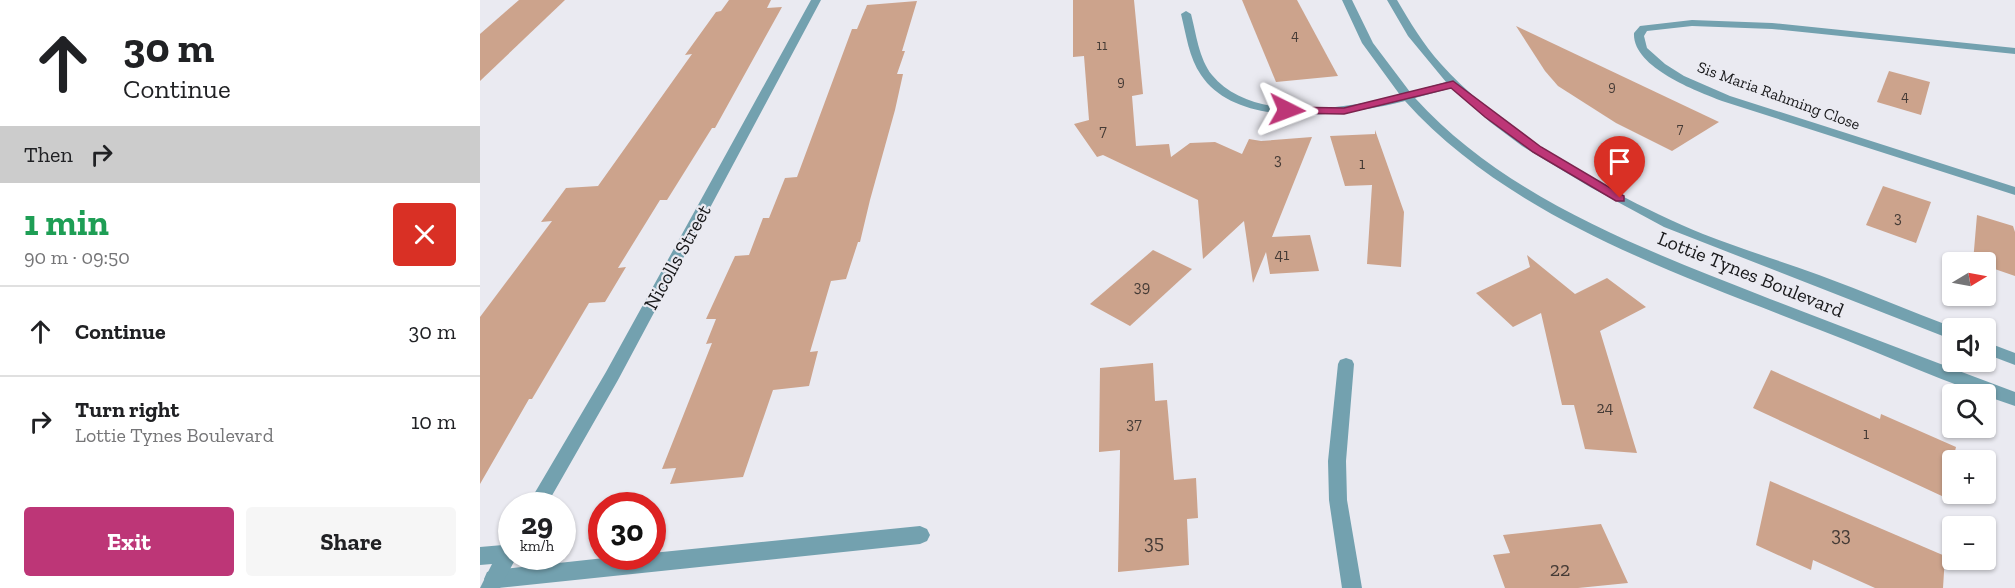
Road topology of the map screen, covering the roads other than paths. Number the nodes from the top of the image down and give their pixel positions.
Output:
1 (1347, 0) edge
2 (1392, 0) edge
3 (816, 2) edge
4 (1186, 14) dead end
5 (2015, 51) edge
6 (1453, 84) junction
7 (1407, 96) junction
8 (2015, 191) edge
9 (1942, 330) edge
10 (1996, 352) edge
11 (2015, 359) edge
12 (1346, 364) dead end
13 (2015, 399) edge
14 (544, 492) edge
15 (920, 535) dead end
16 (498, 552) edge
17 (480, 556) edge
18 (498, 570) edge
19 (491, 583) edge
20 (1352, 588) edge

1 - 7 street, Lottie Tynes Boulevard
2 - 6 street, Lottie Tynes Boulevard
3 - 14 street, Nicolls Street
4 - 7 street
5 - 8 street, Sis Maria Rahming Close
6 - 7 street
6 - 9 street, Lottie Tynes Boulevard
7 - 13 street, Lottie Tynes Boulevard
10 - 11 street
12 - 20 street
15 - 19 street
16 - 17 street
18 - 19 street

